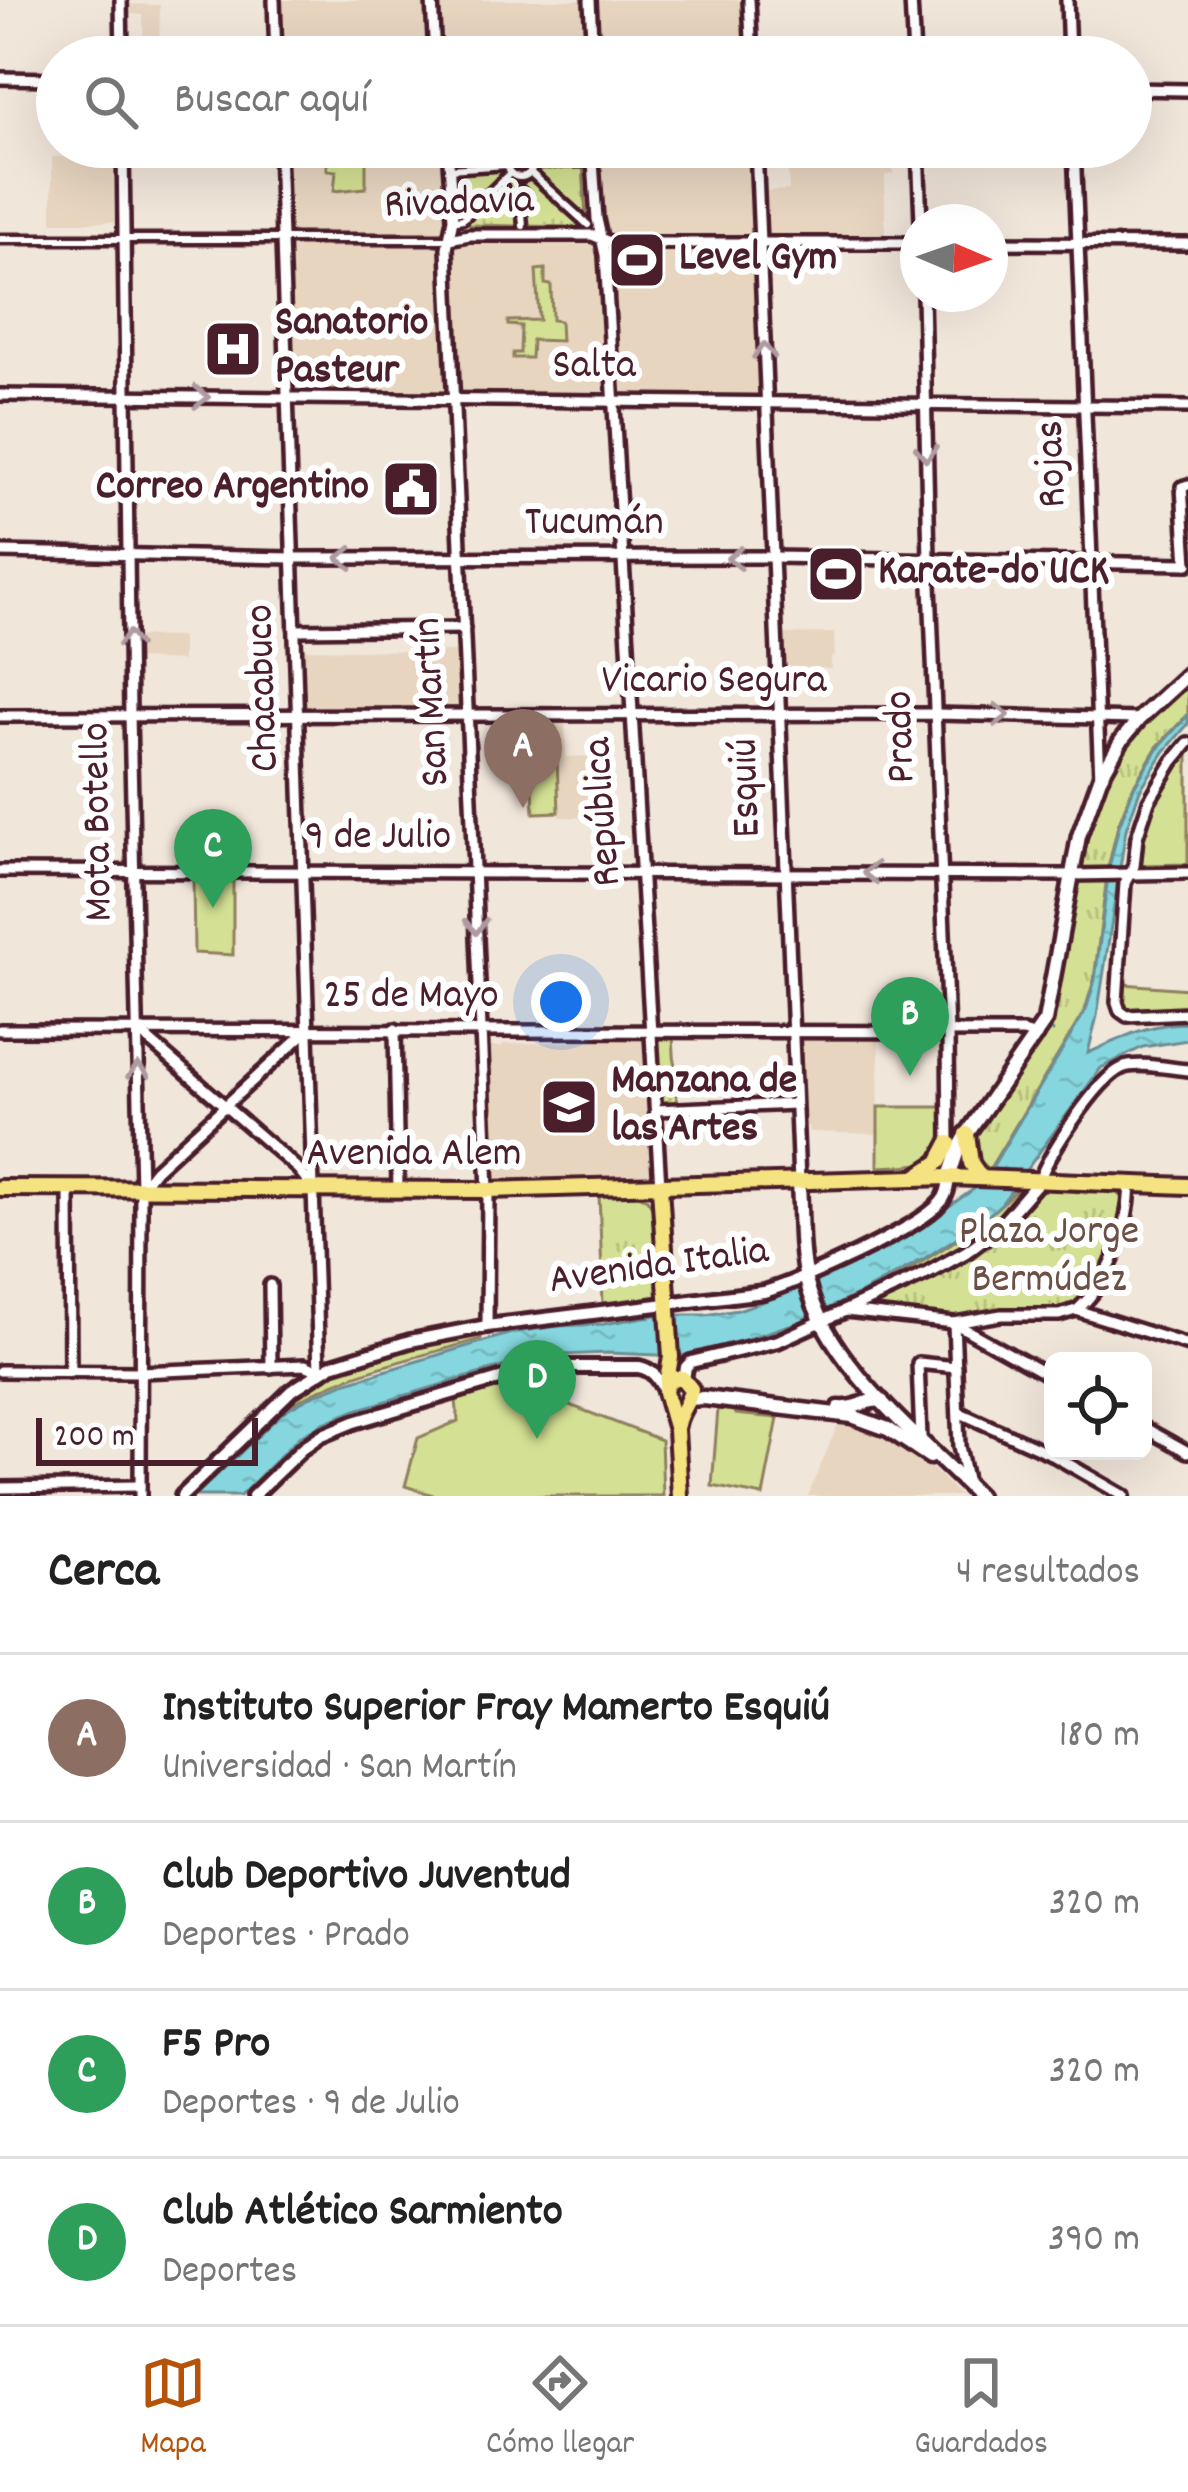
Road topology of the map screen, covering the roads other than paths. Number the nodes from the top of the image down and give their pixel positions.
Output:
1 (121, 0) edge
2 (274, 0) edge
3 (432, 0) edge
4 (590, 0) edge
5 (749, 0) edge
6 (911, 0) edge
7 (1066, 0) edge
8 (122, 36) edge
9 (276, 36) edge
10 (434, 36) edge
11 (592, 36) edge
12 (751, 36) edge
13 (913, 36) edge
14 (1068, 36) edge
15 (0, 78) edge
16 (36, 79) edge
17 (1152, 89) edge
18 (1188, 90) edge
19 (123, 168) edge
20 (280, 168) edge
21 (527, 168) edge
22 (536, 168) edge
23 (592, 168) edge
24 (757, 168) edge
25 (919, 168) edge
26 (1075, 168) edge
27 (449, 169) joint
28 (508, 169) junction
29 (520, 177) junction
30 (920, 204) edge
31 (455, 219) junction
32 (592, 222) junction
33 (524, 226) dead end
34 (601, 238) junction
35 (0, 239) edge
36 (124, 239) junction
37 (449, 239) junction
38 (282, 240) junction
39 (760, 242) junction
40 (900, 243) edge
41 (1008, 243) edge
42 (1079, 243) junction
43 (1188, 244) edge
44 (922, 312) edge
45 (0, 395) edge
46 (127, 396) junction
47 (287, 398) junction
48 (454, 400) junction
49 (614, 401) junction
50 (766, 403) junction
51 (924, 404) junction
52 (1085, 406) junction
53 (1188, 407) edge
54 (1188, 485) edge
55 (0, 552) edge
56 (129, 555) junction
57 (460, 557) junction
58 (772, 557) junction
59 (293, 558) junction
60 (622, 558) junction
61 (929, 560) junction
62 (1090, 562) junction
63 (1188, 564) edge
64 (464, 628) junction
65 (296, 630) junction
66 (1188, 674) edge
67 (936, 714) junction
68 (130, 715) junction
69 (299, 715) junction
70 (0, 716) edge
71 (468, 716) junction
72 (632, 716) junction
73 (779, 716) junction
74 (1097, 717) junction
75 (1139, 719) junction
76 (1188, 743) edge
77 (1100, 778) junction
78 (305, 871) junction
79 (0, 872) edge
80 (134, 872) junction
81 (474, 872) junction
82 (784, 872) junction
83 (642, 873) junction
84 (1188, 873) edge
85 (941, 874) junction
86 (1124, 874) junction
87 (1072, 875) junction
88 (1188, 1013) edge
89 (395, 1029) junction
90 (0, 1030) edge
91 (137, 1030) junction
92 (309, 1030) junction
93 (480, 1030) junction
94 (652, 1031) junction
95 (792, 1031) junction
96 (948, 1032) junction
97 (1037, 1036) junction
98 (1188, 1070) edge
99 (795, 1104) junction
100 (225, 1106) junction
101 (656, 1110) junction
102 (967, 1134) junction
103 (949, 1143) junction
104 (949, 1177) junction
105 (914, 1178) junction
106 (981, 1178) junction
107 (1033, 1181) junction
108 (799, 1182) junction
109 (683, 1186) junction
110 (1130, 1186) junction
111 (1188, 1186) edge
112 (639, 1187) junction
113 (660, 1187) junction
114 (0, 1188) edge
115 (69, 1188) junction
116 (141, 1188) junction
117 (314, 1189) junction
118 (398, 1190) junction
119 (488, 1190) junction
120 (664, 1216) junction
121 (806, 1280) junction
122 (270, 1286) dead end
123 (669, 1307) junction
124 (1076, 1310) junction
125 (845, 1311) junction
126 (820, 1319) junction
127 (954, 1323) junction
128 (487, 1326) junction
129 (1188, 1345) edge
130 (271, 1367) junction
131 (956, 1367) junction
132 (319, 1370) junction
133 (0, 1371) edge
134 (70, 1372) junction
135 (140, 1372) junction
136 (1044, 1373) edge
137 (679, 1390) junction
138 (868, 1404) junction
139 (886, 1404) junction
140 (958, 1412) junction
141 (873, 1423) junction
142 (1152, 1432) edge
143 (921, 1438) junction
144 (959, 1446) junction
145 (1188, 1452) edge
146 (943, 1461) junction
147 (0, 1488) edge
148 (968, 1490) edge
149 (140, 1491) edge
150 (1120, 1495) edge
151 (182, 1496) edge
152 (253, 1496) edge
153 (680, 1496) edge
154 (978, 1496) edge

1 - 8 street
2 - 9 street
3 - 10 street
4 - 11 street
5 - 12 street
6 - 13 street
7 - 14 street
15 - 16 street
17 - 18 street
19 - 36 street, Mota Botello
20 - 38 street, Chacabuco
21 - 29 street
22 - 32 street
23 - 32 street, República
24 - 39 street, Esquiú
25 - 30 street
26 - 42 street, Rojas
27 - 28 street
27 - 31 street, San Martín
28 - 29 street
28 - 31 street
29 - 33 street
31 - 32 street, Rivadavia
31 - 37 street, San Martín
32 - 34 street, República
34 - 37 street, Rivadavia
34 - 39 street, Rivadavia
34 - 49 street, República
35 - 36 street, Rivadavia
36 - 38 street, Rivadavia
36 - 46 street, Mota Botello
37 - 38 street, Rivadavia
37 - 48 street, San Martín
38 - 47 street, Chacabuco
39 - 40 street, Rivadavia
50 -> 39 street, Esquiú
41 - 42 street
42 - 43 street
42 - 52 street, Rojas
44 - 51 street, Prado
45 - 46 street, Salta
46 -> 47 street, Salta
46 - 56 street, Mota Botello
47 - 48 street, Salta
47 - 59 street, Chacabuco
48 - 49 street, Salta
48 - 57 street, San Martín
49 - 50 street, Salta
49 - 60 street, República
50 - 51 street, Salta
50 - 58 street, Esquiú
51 - 52 street, Salta
51 -> 61 street, Prado
52 - 53 street, Salta
52 - 62 street, Rojas
54 - 63 street
55 - 56 street, Tucumán
56 - 59 street, Tucumán
68 -> 56 street, Mota Botello
57 -> 59 street, Tucumán
57 - 60 street, Tucumán
57 - 64 street, San Martín
58 -> 60 street, Tucumán
58 - 61 street, Tucumán
58 - 73 street, Esquiú
59 - 65 street, Chacabuco
60 - 72 street, República
61 - 62 street, Tucumán
61 - 67 street, Prado
62 - 63 street, Tucumán
62 - 74 street, Rojas
64 - 65 street
64 - 71 street, San Martín
65 - 69 street, Chacabuco
66 - 75 main road, Avenida Italia
67 - 73 street, Vicario Segura
67 -> 74 street, Vicario Segura
67 - 85 street, Prado
68 - 69 street, Vicario Segura
68 - 70 street, Vicario Segura
68 - 80 street, Mota Botello
69 - 71 street, Vicario Segura
69 - 78 street, Chacabuco
71 - 72 street, Vicario Segura
71 - 81 street, San Martín
72 - 73 street, Vicario Segura
72 - 83 street, República
73 - 82 street, Esquiú
74 - 75 street, Vicario Segura
74 - 77 street, Rojas
75 - 77 main road, Avenida Italia
76 - 86 street
77 - 87 main road, Avenida Italia
78 - 80 street, 9 de Julio
78 - 81 street, 9 de Julio
78 - 92 street, Chacabuco
79 - 80 street, 9 de Julio
80 - 91 street, Mota Botello
81 - 83 street, 9 de Julio
81 -> 93 street, San Martín
82 - 83 street, 9 de Julio
85 -> 82 street, 9 de Julio
82 - 95 street, Esquiú
83 - 94 street, República
84 - 86 street, 9 de Julio
85 - 87 street, 9 de Julio
85 - 96 street, Prado
86 - 87 street, 9 de Julio
86 - 88 street
87 - 97 main road, Avenida Italia
89 - 92 street, 25 de Mayo
89 - 93 street, 25 de Mayo
89 - 118 street
90 - 91 street, 25 de Mayo
91 - 92 street, 25 de Mayo
91 - 100 street
116 -> 91 street, Mota Botello
92 - 100 street
92 - 117 street, Chacabuco
93 - 94 street, 25 de Mayo
93 - 119 street, San Martín
94 - 95 street, 25 de Mayo
94 - 101 street, República
95 - 96 street, 25 de Mayo
95 - 99 street, Esquiú
96 - 97 street, 25 de Mayo
96 - 103 street, Prado
97 - 102 main road, Avenida Italia
98 - 107 street
99 - 101 street
99 - 108 street, Esquiú
100 - 116 street
100 - 117 street
101 - 113 street, República
102 - 104 main road, Avenida Italia
102 - 106 main road
103 - 104 street, Prado
103 - 105 main road
104 - 105 main road, Avenida Alem
104 - 106 main road, Avenida Alem
104 - 121 street, Avenida Italia
105 - 108 main road, Avenida Alem
106 - 107 main road, Avenida Alem
107 - 110 main road, Avenida Alem
107 - 125 street
108 - 109 main road, Avenida Alem
108 - 121 main road, Esquiú
109 - 113 main road, Avenida Alem
109 - 120 main road
110 - 111 main road, Avenida Alem
110 - 124 street
112 - 113 main road, Avenida Alem
112 - 119 main road, Avenida Alem
112 - 120 main road
113 - 120 main road
114 - 115 main road, Avenida Alem
115 - 116 main road, Avenida Alem
115 - 134 street
116 - 117 main road, Avenida Alem
116 - 135 street, Mota Botello
117 - 118 main road, Avenida Alem
117 - 132 street, Chacabuco
118 - 119 main road, Avenida Alem
119 - 128 street, San Martín
120 - 123 main road
121 - 123 street, Avenida Italia
121 - 126 main road, Esquiú
122 - 130 street
123 - 128 street, Avenida Italia
123 - 137 main road
124 - 127 street
124 - 129 street
125 - 126 street
125 - 127 street
126 - 137 street
126 - 139 main road, Esquiú
127 - 131 street
127 - 136 street
128 - 132 street, Avenida Italia
130 - 132 street
130 - 135 street
131 - 140 street
131 - 143 street
132 - 151 street, Avenida Italia
133 - 134 street
134 - 135 street
135 - 149 street, Mota Botello
137 - 138 main road
137 - 141 main road
137 - 152 street
137 - 153 main road
138 - 139 main road
138 - 141 main road
139 - 141 main road
139 - 143 main road, Esquiú
140 - 144 street
140 - 150 street
141 - 148 main road
142 - 145 street
143 - 146 main road, Esquiú
144 - 146 street
144 - 148 street
146 - 148 main road, Esquiú
147 - 149 street
148 - 154 main road

